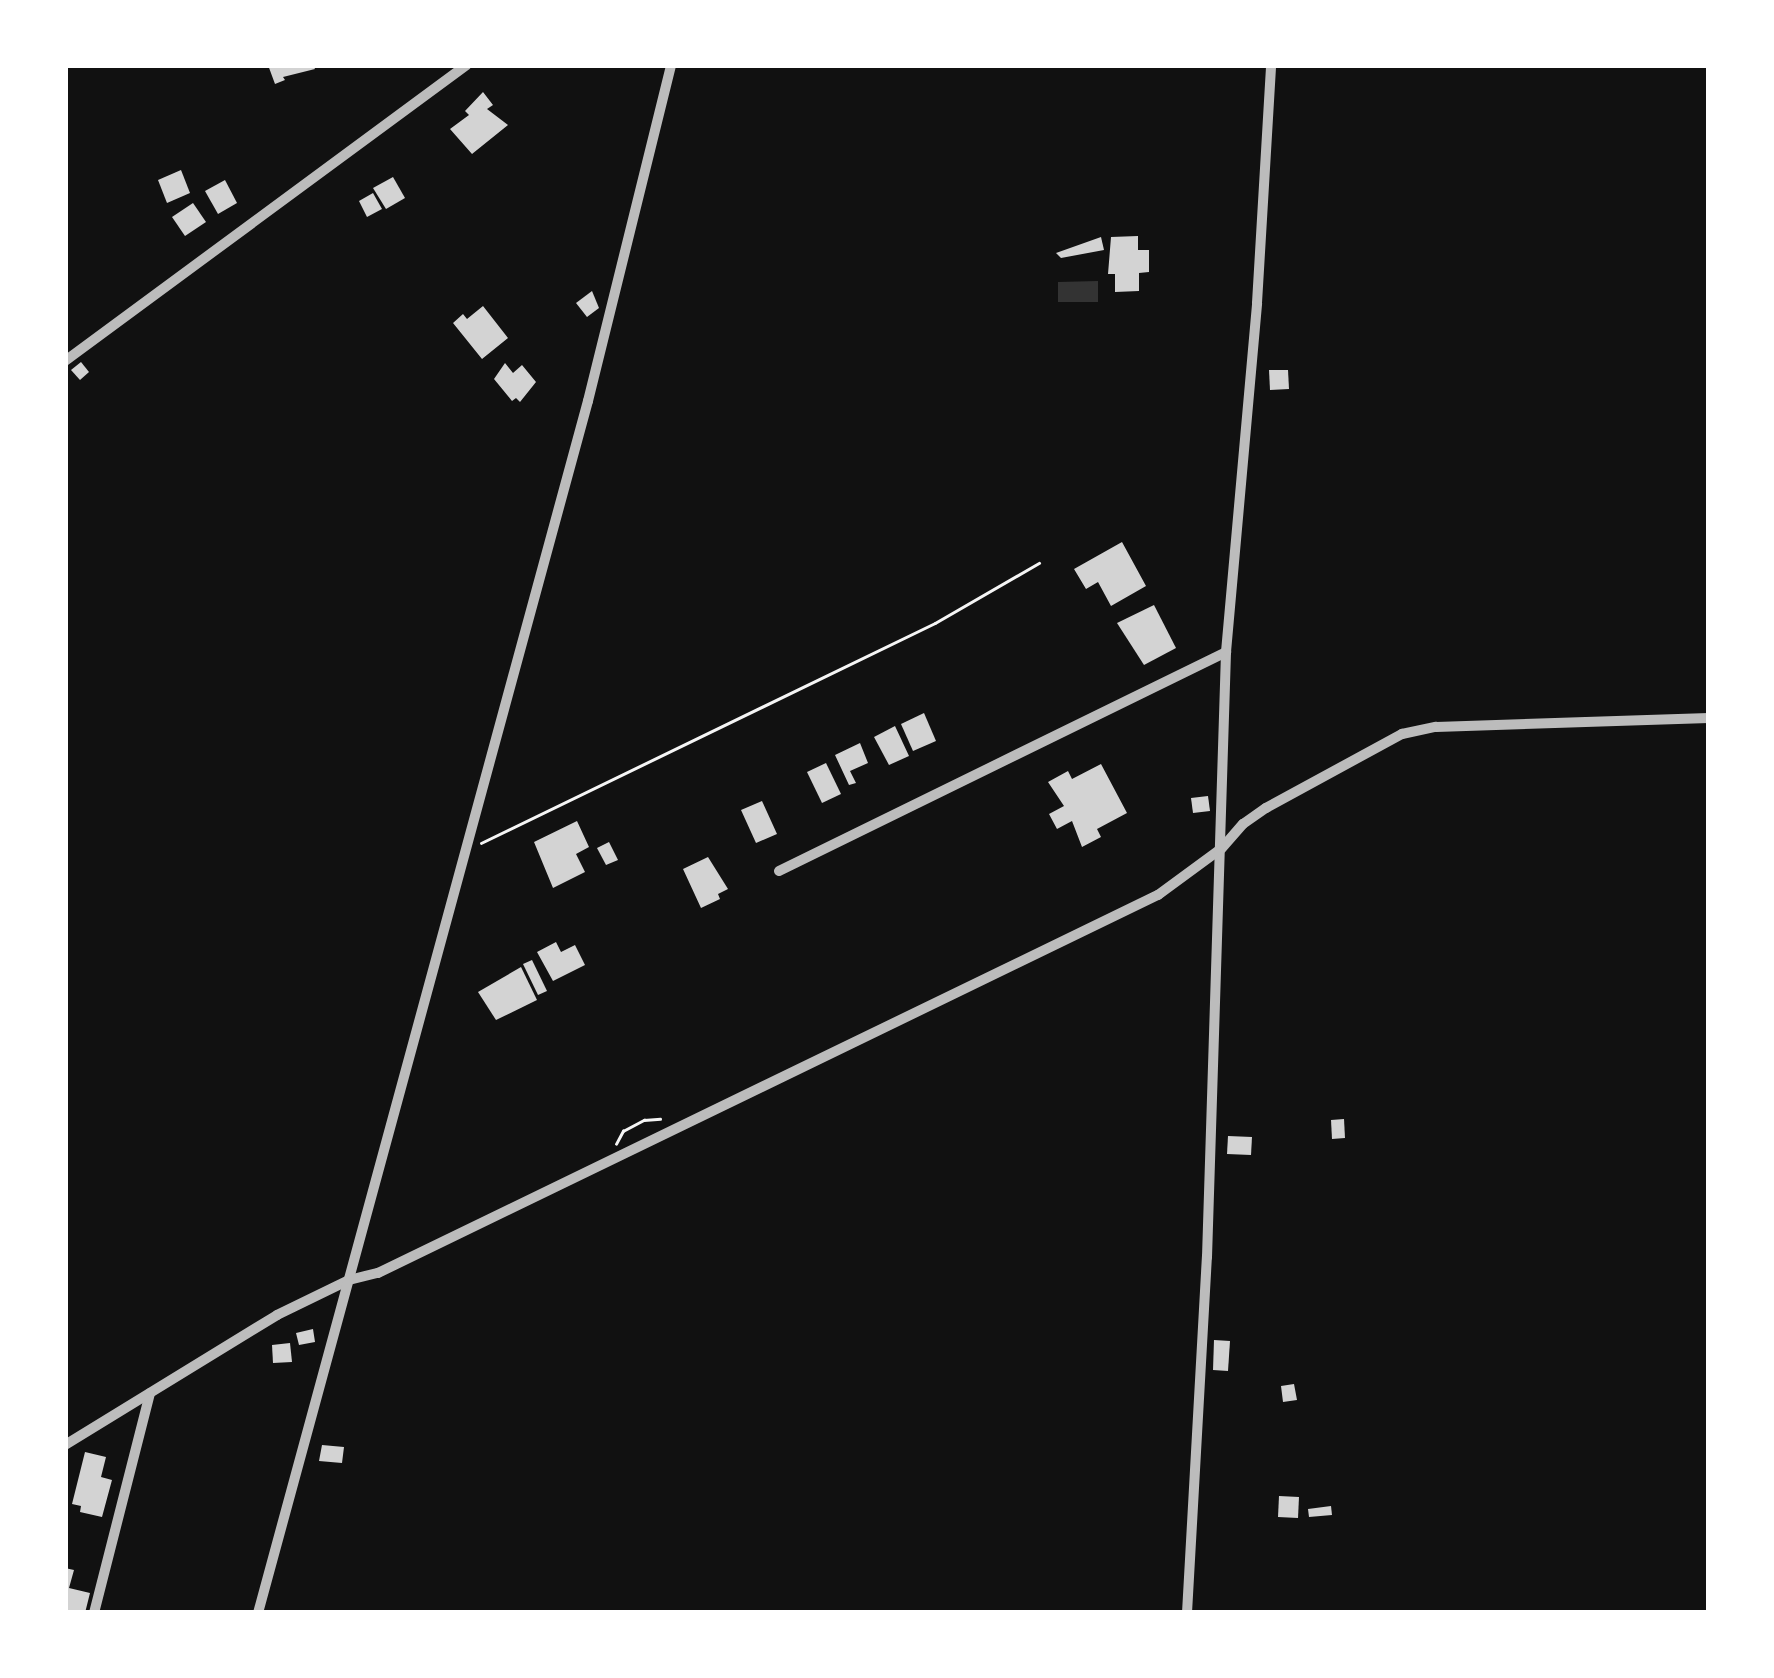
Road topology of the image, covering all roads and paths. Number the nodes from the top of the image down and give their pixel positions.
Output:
1 (467, 65) edge
2 (671, 65) edge
3 (1271, 65) edge
4 (65, 361) edge
5 (1039, 562) dead end
6 (1226, 652) junction
7 (1709, 718) edge
8 (470, 844) junction
9 (1222, 848) junction
10 (780, 871) dead end
11 (670, 1132) junction
12 (619, 1156) junction
13 (348, 1280) junction
14 (150, 1393) junction
15 (65, 1444) edge
16 (94, 1613) edge
17 (258, 1613) edge
18 (1187, 1613) edge

1 - 4 street
2 - 8 street
3 - 6 street
5 - 8 path
6 - 9 street
6 - 10 street
7 - 9 street
8 - 13 street
9 - 11 street
9 - 18 street
11 - 12 street
11 - 12 path
12 - 13 street
13 - 14 street
13 - 17 street
14 - 15 street
14 - 16 street

